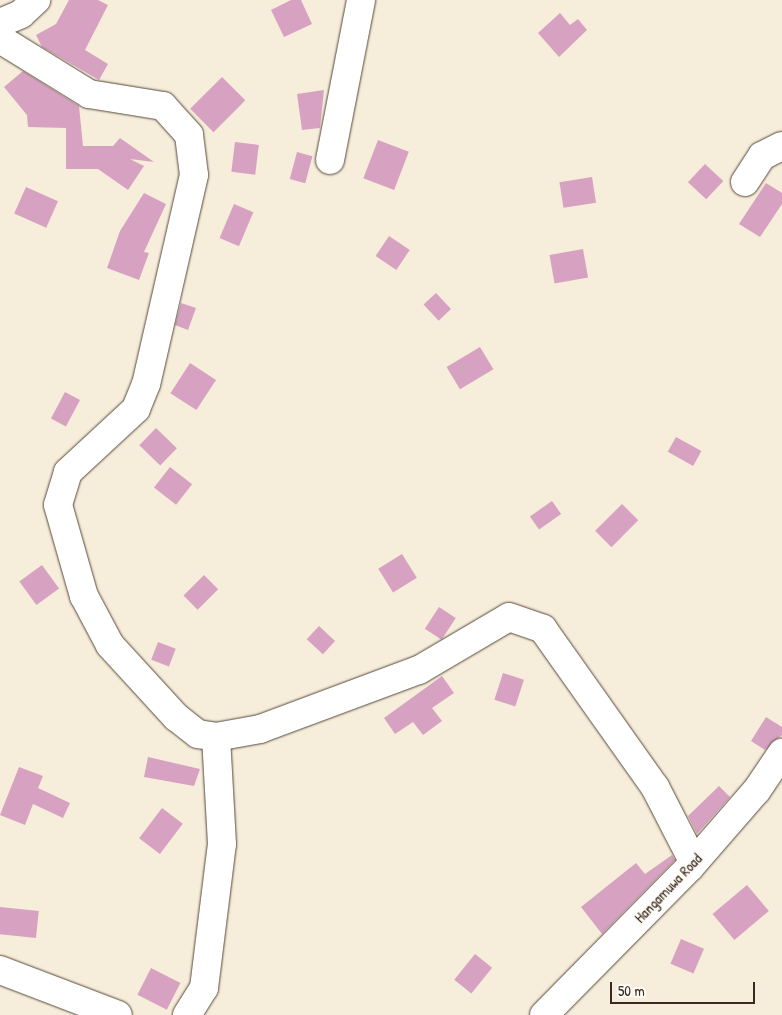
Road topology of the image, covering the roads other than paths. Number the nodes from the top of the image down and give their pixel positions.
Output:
1 (36, 0) edge
2 (361, 0) edge
3 (0, 23) edge
4 (0, 39) edge
5 (782, 146) edge
6 (330, 160) dead end
7 (745, 182) dead end
8 (216, 737) junction
9 (782, 753) edge
10 (690, 867) junction
11 (2, 976) edge
12 (118, 1015) edge
13 (187, 1015) edge
14 (544, 1015) edge

1 - 3 street
2 - 6 street
4 - 8 street
5 - 7 street
8 - 10 street
8 - 13 street
9 - 10 street, Hangamuwa Road
10 - 14 street, Hangamuwa Road
11 - 12 street

